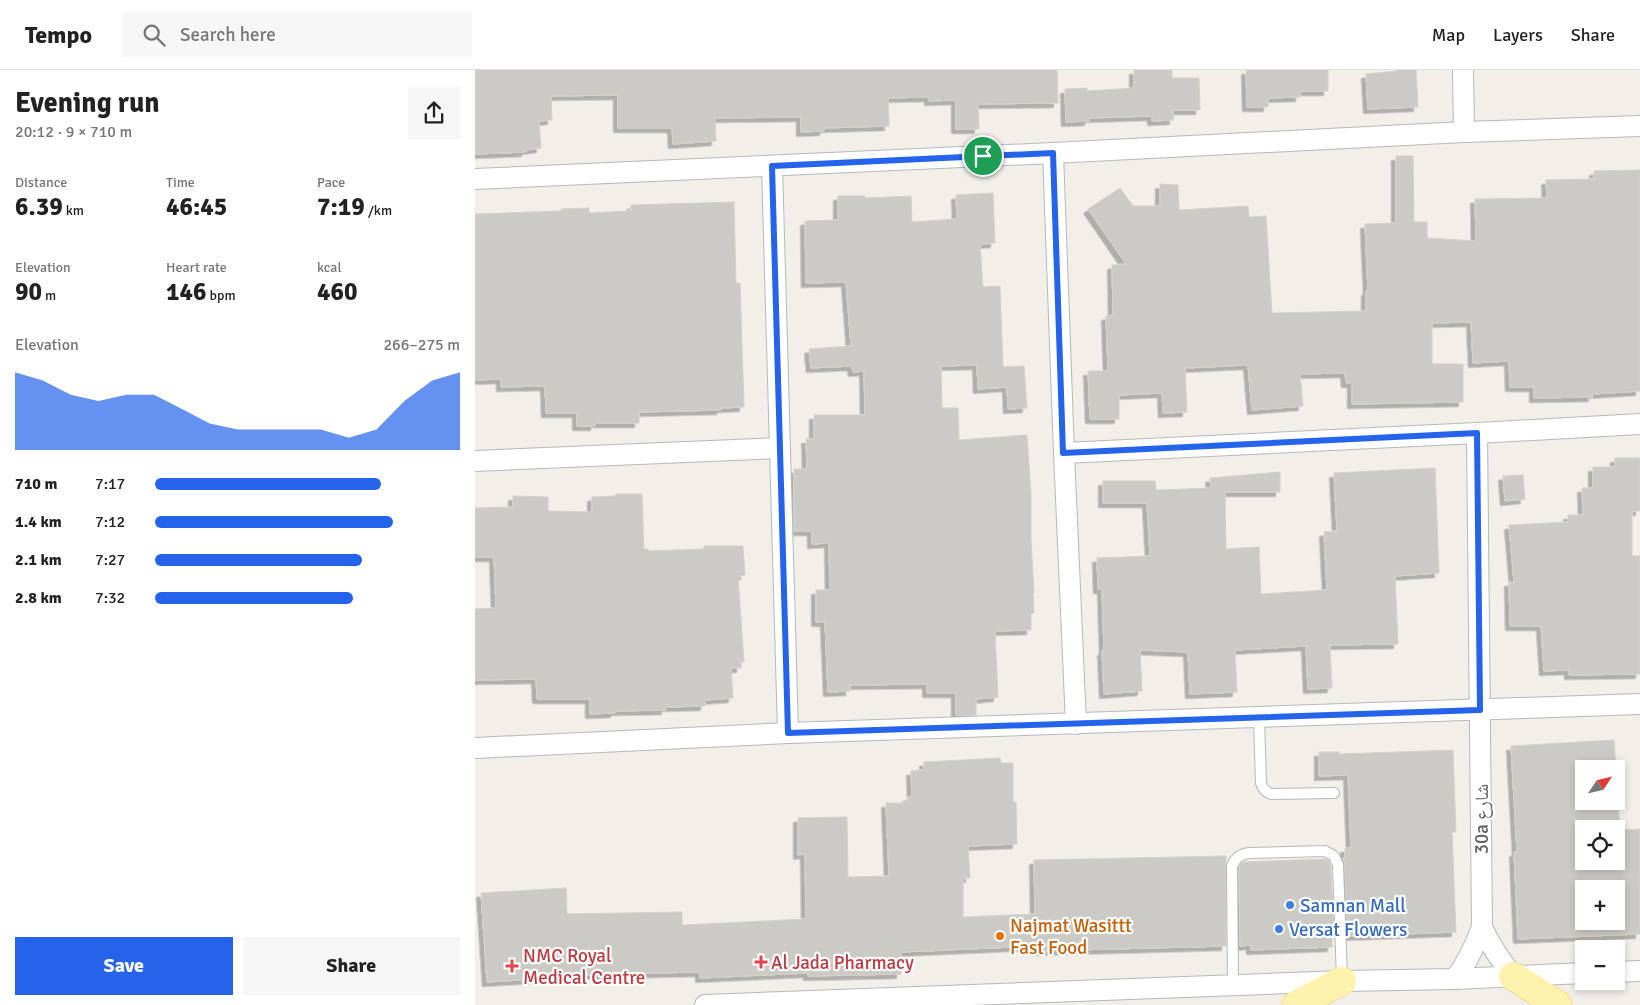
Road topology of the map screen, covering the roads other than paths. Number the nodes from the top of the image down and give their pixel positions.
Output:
1 (1463, 70) edge
2 (1640, 126) edge
3 (1464, 132) junction
4 (1053, 153) junction
5 (772, 166) junction
6 (475, 179) edge
7 (1640, 424) edge
8 (1477, 433) junction
9 (779, 448) junction
10 (1063, 453) junction
11 (475, 461) edge
12 (1640, 704) edge
13 (1480, 710) junction
14 (1259, 718) junction
15 (1076, 724) junction
16 (788, 733) junction
17 (475, 748) edge
18 (1334, 793) dead end
19 (1482, 927) junction
20 (1640, 971) edge
21 (1625, 972) edge
22 (1575, 973) edge
23 (1513, 976) junction
24 (1455, 979) junction
25 (1342, 981) junction
26 (1233, 985) junction
27 (705, 1005) edge
28 (1297, 1005) edge
29 (1558, 1005) edge

1 - 3 street
2 - 3 street
3 - 4 street
4 - 5 street
4 - 10 street
5 - 6 street
5 - 9 street
7 - 8 street
8 - 10 street
8 - 13 street, 30a شارع
9 - 11 street
9 - 16 street
10 - 15 street
12 - 13 street
13 - 14 street
13 - 19 street, 30a شارع
14 - 15 street
14 - 18 lane
15 - 16 street
16 - 17 street
19 - 23 street, 30a شارع
19 - 24 street, 30a شارع
20 - 21 street
22 - 23 street
23 - 24 street
23 - 29 main road
24 - 25 street
25 - 26 street
25 - 26 lane
25 - 28 main road
26 - 27 street

